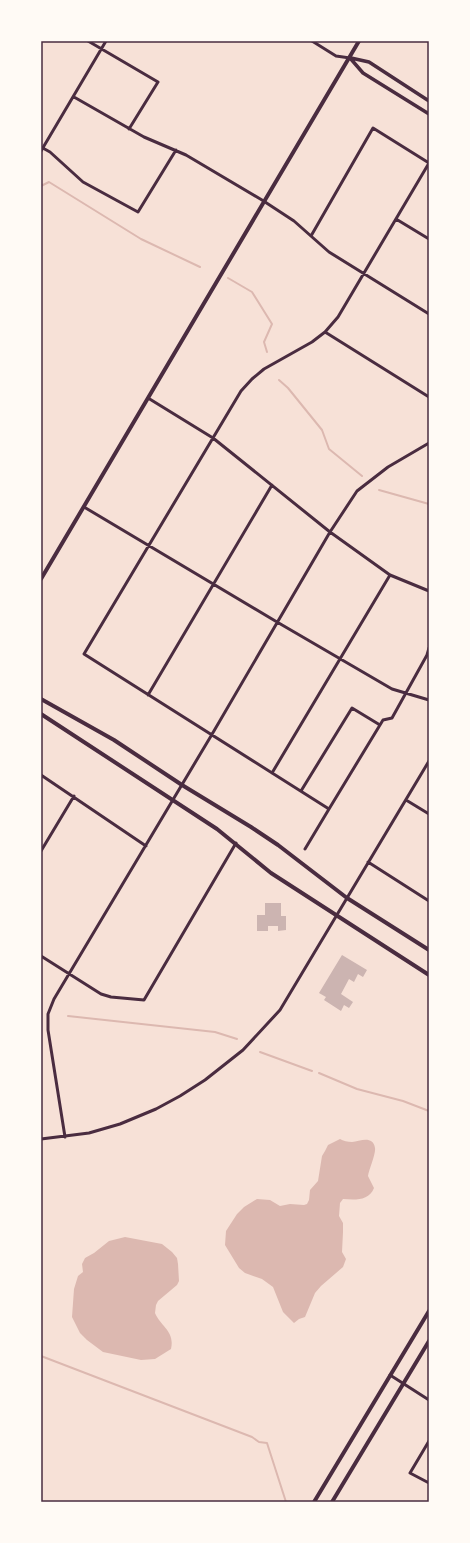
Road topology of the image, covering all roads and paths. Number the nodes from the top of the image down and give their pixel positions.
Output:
1 (88, 41) edge
2 (106, 41) edge
3 (312, 41) edge
4 (359, 41) edge
5 (102, 49) junction
6 (350, 58) junction
7 (74, 97) junction
8 (429, 101) edge
9 (429, 114) edge
10 (129, 129) junction
11 (42, 148) edge
12 (176, 150) junction
13 (429, 163) edge
14 (263, 202) junction
15 (396, 219) junction
16 (311, 236) junction
17 (429, 239) edge
18 (364, 274) junction
19 (429, 314) edge
20 (325, 332) junction
21 (148, 398) junction
22 (429, 398) edge
23 (213, 438) junction
24 (429, 443) edge
25 (272, 486) junction
26 (84, 507) junction
27 (330, 532) junction
28 (149, 546) junction
29 (390, 575) junction
30 (41, 579) edge
31 (214, 584) junction
32 (429, 591) edge
33 (277, 622) junction
34 (429, 648) edge
35 (341, 658) junction
36 (406, 693) junction
37 (148, 695) junction
38 (41, 698) edge
39 (429, 700) edge
40 (41, 714) edge
41 (380, 725) junction
42 (211, 736) junction
43 (429, 761) edge
44 (272, 774) junction
45 (41, 775) edge
46 (182, 785) junction
47 (301, 791) junction
48 (74, 796) junction
49 (173, 800) junction
50 (406, 800) junction
51 (329, 809) junction
52 (429, 814) edge
53 (236, 844) junction
54 (146, 846) junction
55 (305, 849) dead end
56 (41, 851) edge
57 (368, 862) junction
58 (347, 898) junction
59 (429, 901) edge
60 (336, 916) junction
61 (429, 950) edge
62 (41, 956) edge
63 (70, 973) junction
64 (429, 975) edge
65 (65, 1137) junction
66 (41, 1139) edge
67 (429, 1311) edge
68 (429, 1341) edge
69 (390, 1375) junction
70 (403, 1384) junction
71 (429, 1400) edge
72 (429, 1441) edge
73 (429, 1483) edge
74 (314, 1502) edge
75 (332, 1502) edge

1 - 5 street
2 - 5 street
3 - 6 street
4 - 6 main road
5 - 7 street
5 - 10 street
6 - 8 street
6 - 9 street
6 - 14 main road
7 - 10 street
7 - 11 street
10 - 12 street
11 - 12 street
12 - 14 street
13 - 15 street
13 - 16 street
14 - 16 street
14 - 21 main road
15 - 17 street
15 - 18 street
16 - 18 street
18 - 19 street
18 - 20 street
20 - 22 street
20 - 23 street
21 - 23 street
21 - 26 main road
23 - 25 street
23 - 28 street
24 - 27 street
25 - 27 street
25 - 31 street
26 - 28 street
26 - 30 main road
27 - 29 street
27 - 33 street
28 - 31 street
28 - 37 street
29 - 32 street
29 - 35 street
31 - 33 street
31 - 37 street
33 - 35 street
33 - 42 street
34 - 36 street
35 - 36 street
35 - 44 street
36 - 39 street
36 - 41 street
37 - 42 street
38 - 46 main road
40 - 49 main road
41 - 47 street
41 - 51 street
42 - 44 street
42 - 46 street
43 - 50 street
44 - 47 street
45 - 48 street
46 - 49 street
46 - 58 main road
47 - 51 street
48 - 54 street
48 - 56 street
49 - 53 main road
49 - 54 street
50 - 52 street
50 - 57 street
51 - 55 street
53 - 60 main road
53 - 63 street
54 - 63 street
57 - 58 street
57 - 59 street
58 - 60 street
58 - 61 main road
60 - 64 main road
60 - 65 street
62 - 63 street
63 - 65 street
65 - 66 street
67 - 69 main road
68 - 70 main road
69 - 70 street
69 - 74 main road
70 - 71 street
70 - 75 main road
72 - 73 street

